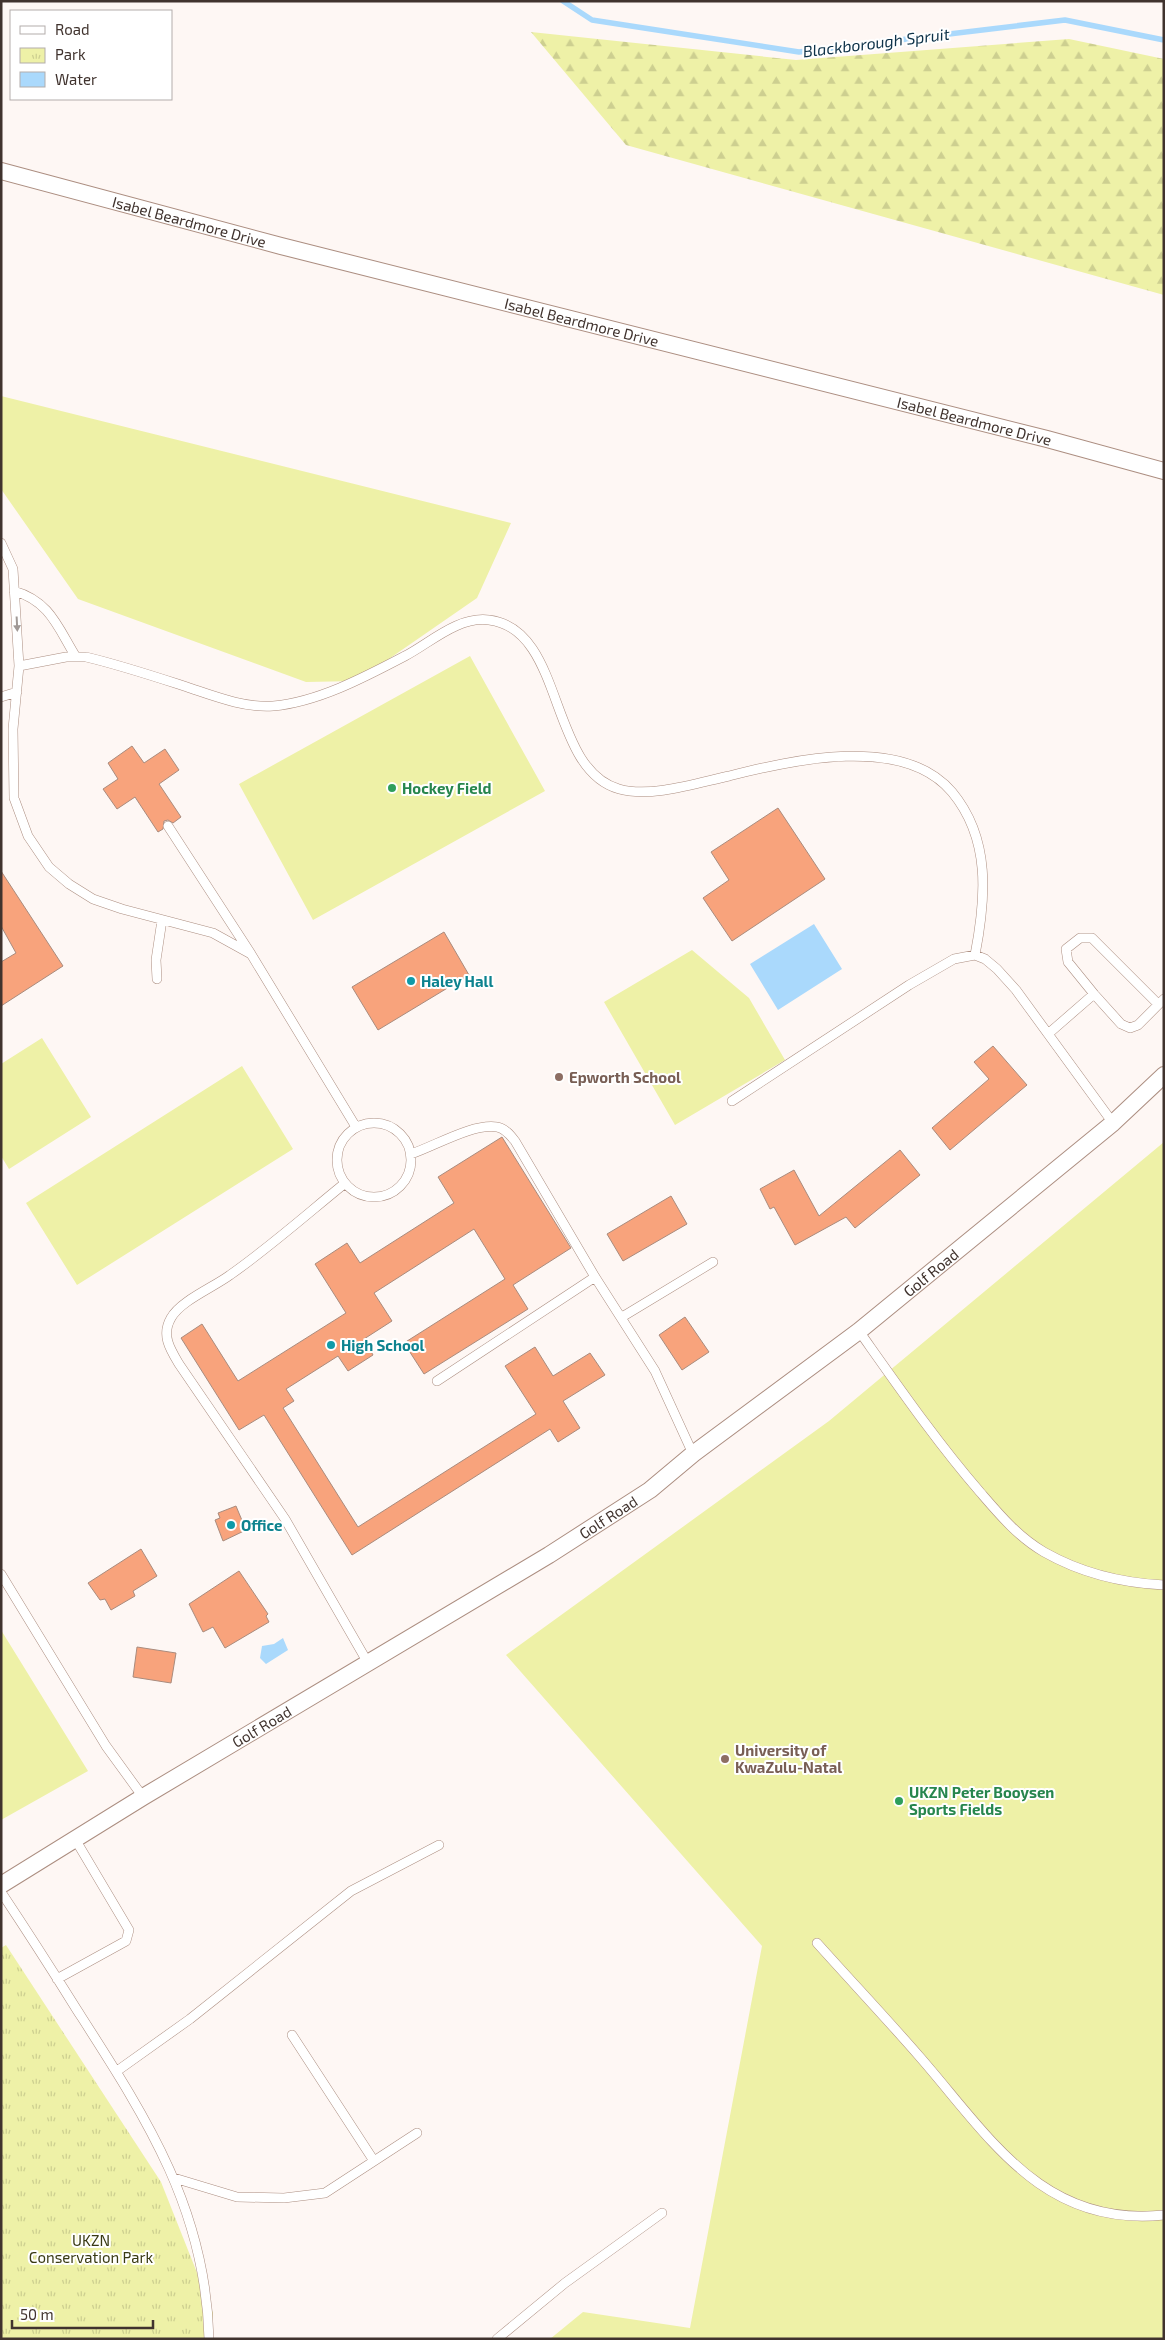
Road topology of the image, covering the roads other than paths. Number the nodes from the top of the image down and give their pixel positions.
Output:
1 (1, 171) edge
2 (1164, 471) edge
3 (1, 543) edge
4 (14, 591) junction
5 (76, 657) junction
6 (19, 666) junction
7 (17, 692) junction
8 (1, 696) edge
9 (168, 826) dead end
10 (162, 920) junction
11 (251, 954) junction
12 (975, 954) junction
13 (157, 979) dead end
14 (1094, 994) junction
15 (1161, 1001) edge
16 (1048, 1034) junction
17 (1164, 1075) edge
18 (732, 1101) dead end
19 (1113, 1123) junction
20 (356, 1126) junction
21 (411, 1154) junction
22 (344, 1184) junction
23 (713, 1262) dead end
24 (595, 1277) junction
25 (622, 1317) junction
26 (859, 1331) junction
27 (437, 1380) dead end
28 (693, 1454) junction
29 (1, 1574) edge
30 (1164, 1585) edge
31 (368, 1663) junction
32 (142, 1798) junction
33 (75, 1839) junction
34 (439, 1845) dead end
35 (1, 1885) edge
36 (1, 1892) edge
37 (817, 1943) dead end
38 (57, 1979) junction
39 (292, 2035) dead end
40 (117, 2071) junction
41 (417, 2133) dead end
42 (374, 2161) junction
43 (174, 2178) junction
44 (662, 2213) dead end
45 (1164, 2215) edge
46 (209, 2339) edge
47 (497, 2339) edge

1 - 2 street, Isabel Beardmore Drive
3 - 4 lane
4 - 5 lane
4 -> 6 lane
5 - 6 lane
5 - 12 lane
6 - 7 lane
7 - 8 lane
7 - 10 lane
9 - 11 lane
10 - 11 lane
10 - 13 lane
11 - 20 lane
12 - 16 lane
12 - 18 lane
14 - 15 lane
14 - 15 lane
14 - 16 lane
16 - 19 lane
17 - 19 street, Golf Road
19 - 26 street, Golf Road
20 - 21 lane
20 - 22 lane
21 - 22 lane
21 - 24 lane
22 - 31 lane
23 - 25 lane
24 - 25 lane
24 - 27 lane
25 - 28 lane
26 - 28 street, Golf Road
26 - 30 lane
28 - 31 street, Golf Road
29 - 32 lane
31 - 32 street, Golf Road
32 - 33 street, Golf Road
33 - 35 street, Golf Road
33 - 38 lane
34 - 40 lane
36 - 38 lane
37 - 45 lane
38 - 40 lane
39 - 42 lane
40 - 43 lane
41 - 42 lane
42 - 43 lane
43 - 46 lane
44 - 47 lane

